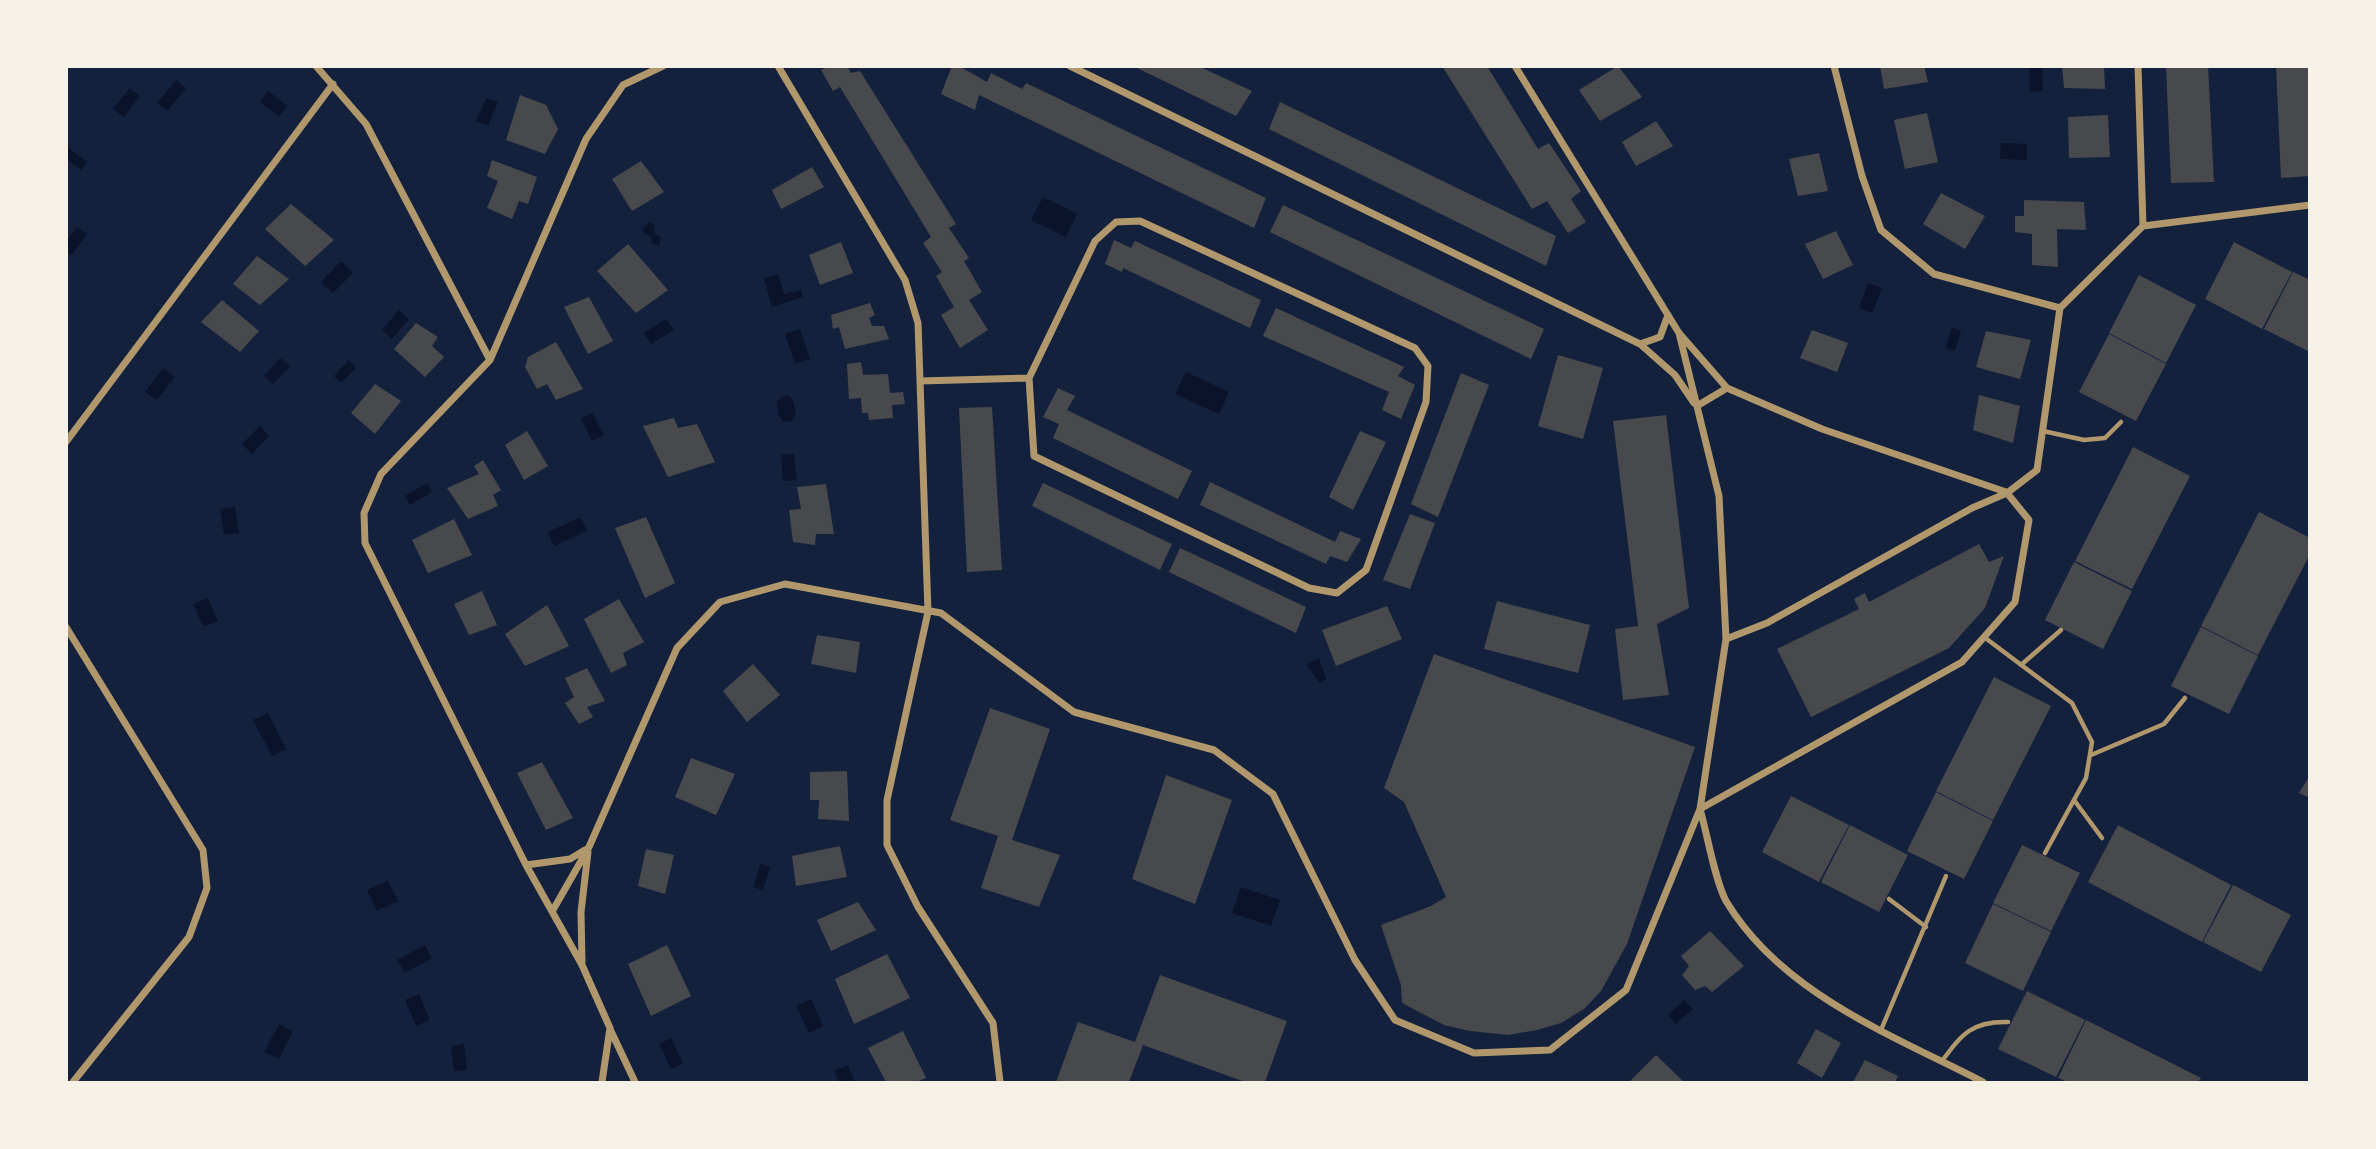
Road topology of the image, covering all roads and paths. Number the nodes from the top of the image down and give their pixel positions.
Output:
1 (316, 66) edge
2 (663, 66) edge
3 (778, 66) edge
4 (1070, 66) edge
5 (1515, 66) edge
6 (1834, 66) edge
7 (2138, 66) edge
8 (333, 84) junction
9 (2309, 205) edge
10 (2143, 226) junction
11 (2060, 308) junction
12 (1668, 316) junction
13 (1679, 333) junction
14 (1640, 344) junction
15 (489, 360) junction
16 (1028, 378) junction
17 (920, 381) junction
18 (1727, 388) junction
19 (1697, 406) junction
20 (2121, 422) dead end
21 (2042, 431) junction
22 (66, 442) edge
23 (2007, 493) junction
24 (928, 612) junction
25 (66, 627) edge
26 (2061, 630) dead end
27 (1984, 637) junction
28 (1726, 639) junction
29 (2021, 665) junction
30 (2185, 698) dead end
31 (2090, 755) junction
32 (2074, 800) junction
33 (1700, 809) junction
34 (2102, 838) dead end
35 (589, 848) junction
36 (2045, 853) dead end
37 (526, 865) junction
38 (1946, 876) dead end
39 (1889, 898) dead end
40 (553, 910) junction
41 (1926, 927) junction
42 (582, 965) junction
43 (2007, 1022) dead end
44 (610, 1028) junction
45 (1881, 1030) junction
46 (1942, 1061) junction
47 (72, 1083) edge
48 (602, 1083) edge
49 (635, 1083) edge
50 (1000, 1083) edge
51 (1983, 1083) edge

1 - 8 street
2 - 15 street
3 - 17 street
4 - 14 street
5 - 12 street
6 - 11 street
7 - 10 street
8 - 15 street
8 - 22 street
9 - 10 street
10 - 11 street
11 - 21 street
12 - 13 street
12 - 14 street
13 - 18 street
13 - 19 street
14 - 19 street
15 - 37 street
16 - 16 street
16 - 17 street
17 - 24 street
18 - 19 street
18 - 23 street
19 - 28 street
20 - 21 lane
21 - 23 street
23 - 27 street
23 - 28 street
24 - 33 street
24 - 35 street
24 - 50 street
25 - 47 street
26 - 29 lane
27 - 29 lane
27 - 33 street
28 - 33 street
29 - 31 lane
30 - 31 lane
31 - 32 lane
32 - 34 lane
32 - 36 lane
33 - 45 street
35 - 37 street
35 - 40 street
35 - 42 street
37 - 40 street
38 - 41 lane
39 - 41 lane
40 - 42 street
41 - 45 lane
42 - 44 street
43 - 46 lane
44 - 48 street
44 - 49 street
45 - 46 street
46 - 51 street

